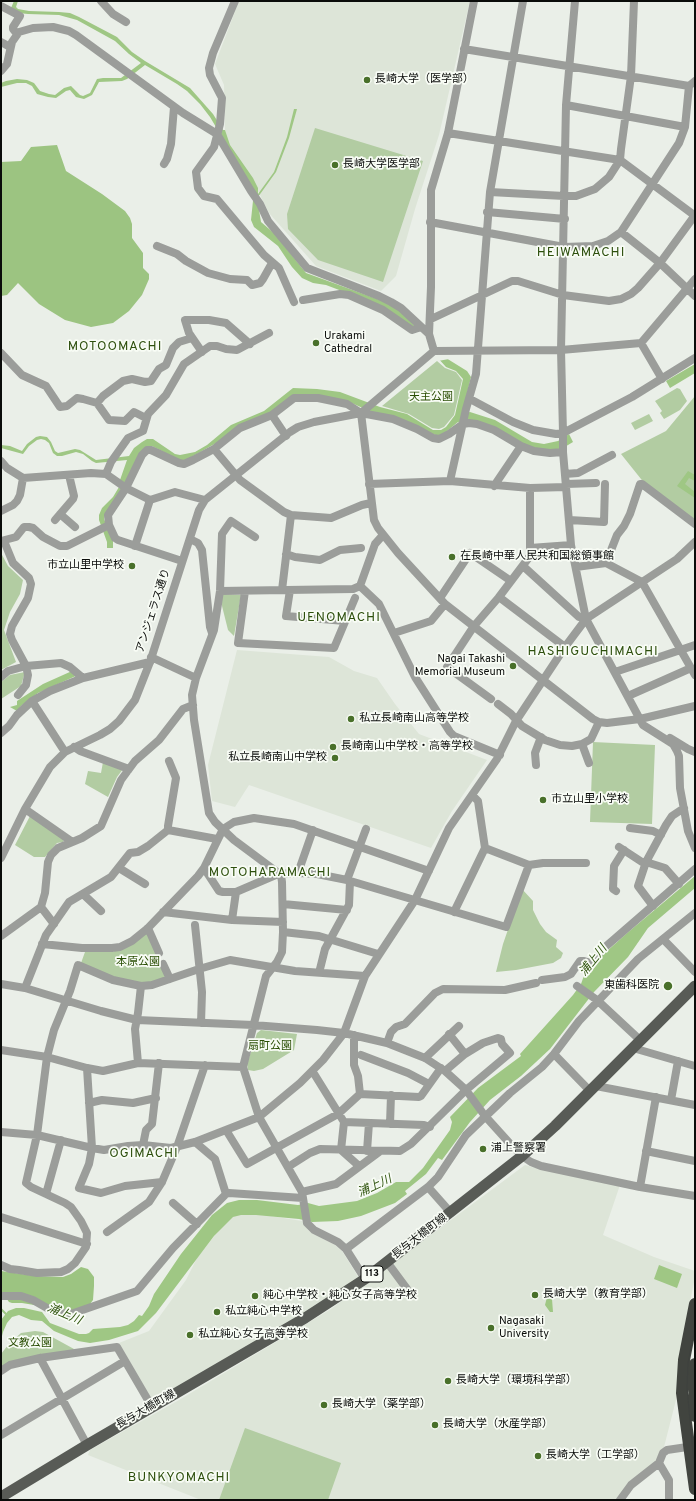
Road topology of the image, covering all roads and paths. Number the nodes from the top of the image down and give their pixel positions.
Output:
1 (101, 1) edge
2 (235, 1) edge
3 (474, 1) edge
4 (523, 1) edge
5 (575, 1) edge
6 (634, 1) edge
7 (1, 6) edge
8 (126, 22) dead end
9 (17, 34) junction
10 (1, 42) edge
11 (10, 47) junction
12 (464, 49) junction
13 (513, 57) junction
14 (568, 66) junction
15 (1, 71) edge
16 (631, 76) junction
17 (692, 84) edge
18 (566, 105) junction
19 (174, 107) junction
20 (626, 116) junction
21 (685, 127) junction
22 (218, 129) junction
23 (448, 133) junction
24 (498, 141) junction
25 (565, 152) junction
26 (620, 160) junction
27 (164, 164) dead end
28 (652, 184) junction
29 (490, 192) junction
30 (564, 196) junction
31 (487, 212) junction
32 (695, 215) edge
33 (565, 219) junction
34 (430, 222) junction
35 (621, 232) junction
36 (486, 233) junction
37 (157, 246) dead end
38 (564, 247) junction
39 (272, 263) junction
40 (660, 263) junction
41 (695, 279) edge
42 (687, 289) junction
43 (563, 295) junction
44 (481, 296) junction
45 (695, 296) edge
46 (431, 320) junction
47 (421, 327) junction
48 (269, 333) dead end
49 (429, 334) junction
50 (192, 338) junction
51 (641, 343) junction
52 (250, 344) junction
53 (562, 350) junction
54 (434, 351) junction
55 (202, 352) junction
56 (477, 352) junction
57 (1, 353) edge
58 (695, 358) edge
59 (662, 379) junction
60 (470, 399) junction
61 (97, 403) junction
62 (362, 412) junction
63 (272, 415) junction
64 (146, 418) junction
65 (463, 423) junction
66 (563, 434) junction
67 (286, 436) junction
68 (521, 446) junction
69 (214, 449) junction
70 (563, 450) junction
71 (612, 455) dead end
72 (1, 461) edge
73 (4, 468) edge
74 (106, 474) junction
75 (565, 474) junction
76 (69, 475) junction
77 (235, 475) junction
78 (23, 478) junction
79 (450, 481) junction
80 (596, 483) dead end
81 (369, 484) junction
82 (606, 484) dead end
83 (494, 486) junction
84 (566, 486) junction
85 (126, 488) junction
86 (530, 488) junction
87 (150, 500) junction
88 (205, 500) junction
89 (371, 503) junction
90 (1, 511) edge
91 (291, 515) junction
92 (569, 520) junction
93 (695, 524) edge
94 (106, 526) junction
95 (75, 527) dead end
96 (383, 535) junction
97 (254, 537) dead end
98 (190, 539) junction
99 (695, 542) edge
100 (2, 543) edge
101 (571, 545) junction
102 (135, 546) junction
103 (361, 548) dead end
104 (530, 548) junction
105 (286, 554) junction
106 (182, 561) junction
107 (606, 564) junction
108 (523, 566) junction
109 (576, 566) junction
110 (511, 581) junction
111 (642, 582) junction
112 (360, 586) junction
113 (286, 590) junction
114 (220, 591) junction
115 (245, 591) junction
116 (499, 597) junction
117 (355, 598) dead end
118 (442, 601) junction
119 (586, 619) junction
120 (346, 621) junction
121 (474, 626) junction
122 (394, 633) junction
123 (213, 634) junction
124 (695, 645) edge
125 (565, 647) junction
126 (681, 650) junction
127 (151, 660) junction
128 (26, 666) junction
129 (691, 668) junction
130 (615, 672) junction
131 (695, 675) edge
132 (1, 677) edge
133 (83, 678) junction
134 (196, 678) junction
135 (543, 680) junction
136 (18, 695) dead end
137 (628, 696) junction
138 (491, 700) dead end
139 (32, 701) junction
140 (498, 704) dead end
141 (193, 705) junction
142 (695, 706) edge
143 (640, 719) junction
144 (516, 721) junction
145 (599, 722) junction
146 (653, 731) junction
147 (1, 734) edge
148 (541, 737) junction
149 (582, 744) junction
150 (74, 747) junction
151 (65, 752) junction
152 (695, 752) edge
153 (500, 754) junction
154 (169, 761) dead end
155 (589, 763) dead end
156 (536, 764) dead end
157 (129, 769) junction
158 (472, 795) junction
159 (684, 808) junction
160 (25, 809) junction
161 (630, 828) dead end
162 (223, 829) junction
163 (366, 829) dead end
164 (168, 830) junction
165 (313, 830) junction
166 (660, 835) junction
167 (217, 839) junction
168 (71, 841) junction
169 (359, 847) junction
170 (486, 848) junction
171 (695, 848) edge
172 (1, 858) edge
173 (645, 863) junction
174 (586, 864) dead end
175 (529, 865) junction
176 (119, 868) junction
177 (204, 868) junction
178 (695, 869) edge
179 (429, 871) junction
180 (298, 873) junction
181 (278, 874) junction
182 (348, 881) junction
183 (145, 884) dead end
184 (679, 884) junction
185 (616, 891) dead end
186 (236, 892) junction
187 (83, 894) junction
188 (415, 900) junction
189 (283, 904) junction
190 (654, 906) junction
191 (41, 907) junction
192 (347, 910) junction
193 (101, 911) dead end
194 (164, 912) junction
195 (454, 912) junction
196 (695, 913) edge
197 (232, 920) junction
198 (283, 922) junction
199 (54, 924) junction
200 (195, 925) dead end
201 (148, 928) junction
202 (283, 932) junction
203 (1, 936) edge
204 (330, 939) junction
205 (663, 939) junction
206 (42, 944) junction
207 (159, 953) dead end
208 (378, 954) junction
209 (164, 964) dead end
210 (273, 967) junction
211 (199, 969) junction
212 (695, 972) edge
213 (319, 973) junction
214 (365, 976) junction
215 (170, 979) junction
216 (1, 984) edge
217 (141, 986) junction
218 (577, 986) dead end
219 (695, 986) edge
220 (25, 988) junction
221 (597, 1000) junction
222 (66, 1001) junction
223 (137, 1020) junction
224 (201, 1023) junction
225 (253, 1025) junction
226 (459, 1026) dead end
227 (344, 1033) junction
228 (449, 1034) junction
229 (354, 1035) junction
230 (387, 1043) junction
231 (636, 1044) junction
232 (1, 1050) edge
233 (465, 1054) junction
234 (554, 1054) junction
235 (360, 1055) dead end
236 (46, 1057) junction
237 (424, 1058) junction
238 (678, 1061) junction
239 (138, 1063) junction
240 (159, 1063) junction
241 (205, 1065) junction
242 (695, 1066) edge
243 (243, 1067) junction
244 (87, 1068) junction
245 (443, 1070) junction
246 (312, 1072) junction
247 (429, 1084) junction
248 (593, 1088) junction
249 (467, 1092) junction
250 (360, 1094) junction
251 (391, 1095) junction
252 (656, 1097) junction
253 (156, 1098) junction
254 (671, 1100) junction
255 (89, 1103) junction
256 (695, 1105) edge
257 (484, 1113) junction
258 (338, 1114) junction
259 (260, 1117) junction
260 (344, 1122) junction
261 (369, 1123) junction
262 (390, 1124) junction
263 (430, 1127) junction
264 (226, 1130) junction
265 (1, 1132) edge
266 (37, 1135) junction
267 (61, 1140) junction
268 (195, 1142) junction
269 (143, 1145) junction
270 (176, 1147) junction
271 (92, 1148) junction
272 (278, 1148) junction
273 (341, 1150) junction
274 (367, 1151) junction
275 (646, 1151) junction
276 (379, 1152) junction
277 (522, 1156) junction
278 (695, 1161) edge
279 (359, 1166) junction
280 (288, 1167) junction
281 (162, 1182) junction
282 (428, 1187) junction
283 (640, 1187) junction
284 (46, 1194) junction
285 (226, 1194) junction
286 (695, 1196) edge
287 (303, 1197) junction
288 (173, 1203) dead end
289 (451, 1213) junction
290 (1, 1216) edge
291 (197, 1224) junction
292 (107, 1232) dead end
293 (87, 1244) junction
294 (346, 1249) junction
295 (387, 1262) junction
296 (1, 1265) edge
297 (365, 1279) junction
298 (407, 1289) dead end
299 (1, 1296) edge
300 (695, 1304) edge
301 (40, 1358) junction
302 (125, 1361) junction
303 (695, 1364) edge
304 (1, 1371) edge
305 (63, 1398) junction
306 (152, 1407) junction
307 (695, 1416) edge
308 (1, 1435) edge
309 (87, 1445) junction
310 (692, 1446) edge
311 (659, 1462) junction
312 (695, 1489) edge
313 (1, 1497) edge
314 (620, 1500) edge
315 (669, 1500) edge

1 - 8 street
2 - 22 street
3 - 12 street
4 - 13 street
5 - 14 street
6 - 16 street
7 - 9 street
9 - 11 street
9 - 19 street
10 - 11 street
11 - 15 street
12 - 13 street
12 - 23 street
13 - 14 street
13 - 24 street
14 - 16 street
14 - 18 street
16 - 17 street
16 - 20 street
17 - 21 street
18 - 20 street
18 - 25 street
19 - 22 street
19 - 27 street
20 - 21 street
20 - 26 street
21 - 28 street
22 - 39 street
22 - 47 street
23 - 24 street
23 - 34 street
24 - 25 street
24 - 29 street
25 - 26 street
25 - 30 street
26 - 28 street
26 - 30 street
28 - 32 street
28 - 35 street
29 - 30 street
29 - 31 street
30 - 33 street
31 - 33 street
31 - 36 street
32 - 40 street
33 - 38 street
34 - 36 street
34 - 46 street
35 - 38 street
35 - 40 street
36 - 38 street
36 - 44 street
37 - 39 street
38 - 43 street
39 - 47 street
40 - 42 street
40 - 43 street
41 - 42 street
42 - 45 street
42 - 51 street
43 - 44 street
43 - 53 street
44 - 46 street
44 - 56 street
46 - 49 street
47 - 49 street
48 - 52 street
49 - 54 street
50 - 52 street
50 - 55 street
50 - 61 street
51 - 53 street
51 - 59 street
52 - 55 street
53 - 56 street
53 - 66 street
54 - 56 street
54 - 62 street
55 - 64 street
56 - 60 street
57 - 61 street
58 - 59 street
59 - 66 street
60 - 65 street
60 - 66 street
61 - 64 street
62 - 63 street
62 - 65 street
62 - 67 street, アンジェラス通り
62 - 81 street
63 - 67 street
63 - 69 street
64 - 74 street
65 - 68 street
65 - 79 street
66 - 70 street
67 - 77 street, アンジェラス通り
68 - 70 street
68 - 83 street
69 - 77 street
69 - 85 street
70 - 75 street
71 - 75 street
72 - 73 street
73 - 78 street
74 - 76 street
74 - 85 street
75 - 84 street
76 - 78 street
76 - 95 street
77 - 88 street, アンジェラス通り
77 - 91 street
78 - 90 street
79 - 81 street
79 - 83 street
80 - 84 street
81 - 89 street
82 - 92 street
83 - 86 street
84 - 86 street
84 - 92 street
85 - 87 street
85 - 94 street
86 - 104 street
87 - 88 street
87 - 102 street
88 - 98 street, アンジェラス通り
89 - 91 street
89 - 96 street
91 - 105 street
92 - 101 street
93 - 107 street
94 - 100 street
94 - 102 street
96 - 112 street
96 - 118 street
97 - 114 street
98 - 106 street, アンジェラス通り
98 - 123 street
99 - 111 street
100 - 128 street
101 - 104 street
101 - 109 street
102 - 106 street
103 - 105 street
104 - 108 street
105 - 113 street
106 - 127 street, アンジェラス通り
107 - 109 street
107 - 111 street
108 - 110 street
108 - 119 street
109 - 119 street
110 - 116 street
110 - 118 street
111 - 119 street
111 - 126 street
112 - 113 street
112 - 122 street
113 - 115 street
113 - 120 street
114 - 115 street
114 - 123 street
115 - 120 street
116 - 121 street
116 - 125 street
117 - 120 street
118 - 121 street
118 - 122 street
119 - 125 street
119 - 130 street
121 - 135 street
121 - 138 street
122 - 153 street
123 - 134 street
124 - 126 street
125 - 135 street
126 - 129 street
126 - 130 street
127 - 133 street
127 - 134 street
127 - 150 street, アンジェラス通り
128 - 132 street
128 - 133 street
128 - 136 street
129 - 131 street
129 - 137 street
130 - 137 street
133 - 139 street
134 - 141 street
135 - 144 street
135 - 145 street
137 - 143 street
139 - 147 street
139 - 151 street
140 - 144 street
141 - 157 street
141 - 162 street
142 - 143 street
143 - 145 street
143 - 146 street
144 - 148 street
144 - 153 street
145 - 149 street
146 - 152 street
146 - 159 street
148 - 149 street
148 - 156 street
149 - 155 street
150 - 151 street, アンジェラス通り
150 - 157 street
151 - 160 street, アンジェラス通り
153 - 158 street
154 - 164 street
157 - 168 street
158 - 170 street
158 - 179 street
159 - 166 street
159 - 171 street
160 - 168 street
160 - 172 street, アンジェラス通り
161 - 166 street
162 - 165 street
162 - 167 street
162 - 181 street
163 - 169 street
164 - 167 street
164 - 176 street
165 - 169 street
165 - 180 street
166 - 173 street
167 - 177 street
168 - 191 street
169 - 179 street
169 - 182 street
170 - 175 street
170 - 195 street
173 - 184 street
173 - 185 street
173 - 190 street
174 - 175 street
175 - 195 street
176 - 183 street
176 - 187 street
177 - 186 street
177 - 194 street
178 - 184 street
179 - 188 street
180 - 181 street
180 - 182 street
181 - 186 street
181 - 189 street
182 - 188 street
182 - 192 street
184 - 190 street
186 - 197 street
187 - 193 street
187 - 199 street
188 - 195 street
188 - 208 street
189 - 192 street
189 - 198 street
190 - 230 street
191 - 199 street
191 - 203 street
192 - 204 street
194 - 197 street
194 - 201 street
196 - 205 street
197 - 198 street
198 - 202 street
199 - 206 street
200 - 211 street
201 - 206 street
201 - 207 street
202 - 204 street
202 - 210 street
204 - 208 street
204 - 213 street
205 - 212 street
205 - 221 street
206 - 220 street
208 - 214 street
209 - 215 street
210 - 211 street
210 - 213 street
210 - 225 street
211 - 215 street
211 - 224 street
213 - 214 street
214 - 227 street
215 - 217 street
216 - 220 street
217 - 222 street
217 - 223 street
218 - 221 street
219 - 231 main road, 長与大橋町線 / 113
220 - 222 street
221 - 231 street
221 - 234 street
222 - 223 street
222 - 236 street
223 - 224 street
223 - 239 street
224 - 225 street
225 - 227 street
225 - 243 street
226 - 228 street
227 - 229 street
227 - 246 street
228 - 233 street
228 - 237 street
229 - 230 street
229 - 250 street
230 - 237 street
231 - 238 street
231 - 248 main road, 長与大橋町線 / 113
232 - 236 street
233 - 245 street
233 - 249 street
234 - 248 street
234 - 257 street
235 - 247 street
236 - 244 street
236 - 266 street
237 - 245 street
238 - 242 street
238 - 254 street
239 - 240 street
239 - 244 street
240 - 241 street
240 - 253 street
241 - 243 street
241 - 270 street
243 - 259 street
244 - 255 street
245 - 247 street
245 - 249 street
246 - 258 street
246 - 259 street
247 - 251 street
248 - 252 street
248 - 277 main road, 長与大橋町線 / 113
249 - 257 street
249 - 263 street
250 - 251 street
250 - 258 street
251 - 262 street
252 - 254 street
252 - 275 street
253 - 255 street
253 - 269 street
254 - 256 street
255 - 271 street
257 - 277 street
257 - 282 street
258 - 260 street
258 - 272 street
259 - 264 street
259 - 272 street
260 - 261 street
260 - 273 street
261 - 262 street
261 - 274 street
262 - 263 street
263 - 276 street
264 - 268 street
264 - 272 street
265 - 266 street
266 - 267 street
266 - 284 street
267 - 271 street
267 - 284 street
268 - 270 street
268 - 285 street
269 - 270 street
269 - 271 street
270 - 281 street
271 - 281 street
272 - 280 street
273 - 274 street
273 - 279 street
273 - 280 street
274 - 276 street
275 - 278 street
275 - 283 street
276 - 279 street
277 - 283 street
277 - 289 main road, 長与大橋町線 / 113
279 - 287 street
280 - 287 street
281 - 292 street
282 - 289 street
282 - 294 street
283 - 286 street
284 - 293 street
285 - 287 street
285 - 291 street
287 - 294 street
288 - 291 street
289 - 295 main road, 長与大橋町線 / 113
290 - 293 street
291 - 299 street
293 - 296 street
294 - 297 street
295 - 297 main road, 長与大橋町線 / 113
295 - 298 street
297 - 306 main road, 長与大橋町線 / 113
300 - 310 highway
301 - 302 street
301 - 304 street
301 - 305 street
302 - 305 street
302 - 306 street
303 - 307 highway
305 - 308 street
305 - 309 street
306 - 309 main road, 長与大橋町線 / 113
309 - 313 main road, 長与大橋町線 / 113
310 - 311 street
310 - 312 highway
311 - 314 street
311 - 315 street

